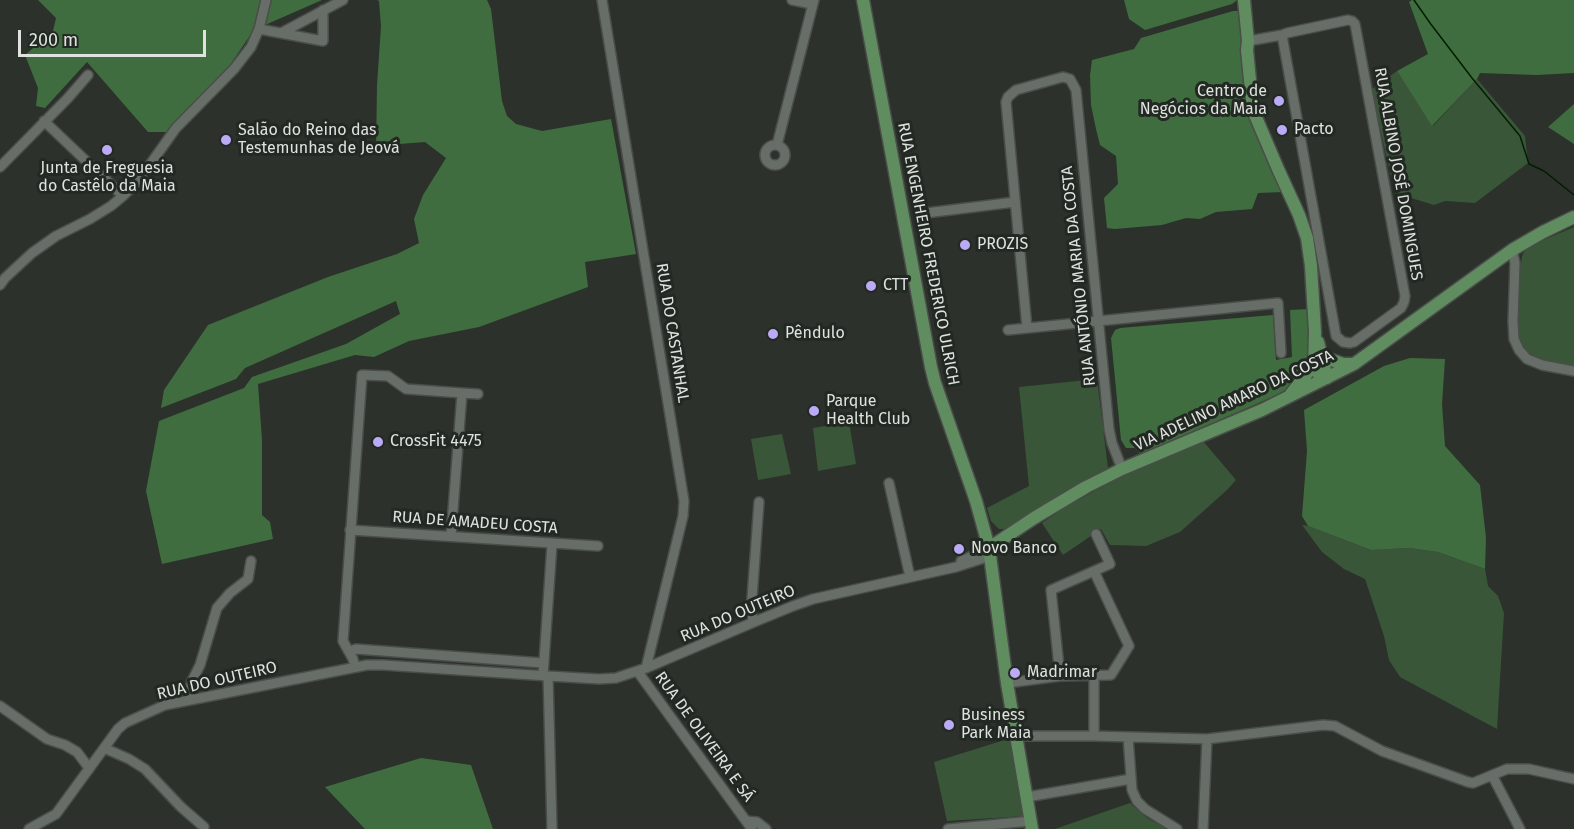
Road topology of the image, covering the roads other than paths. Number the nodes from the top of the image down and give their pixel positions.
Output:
1 (266, 0) edge
2 (343, 0) edge
3 (602, 0) edge
4 (792, 0) edge
5 (863, 0) edge
6 (1244, 0) edge
7 (813, 2) edge
8 (323, 10) junction
9 (259, 29) junction
10 (281, 33) junction
11 (1282, 35) junction
12 (1248, 41) junction
13 (88, 75) dead end
14 (44, 121) junction
15 (777, 145) dead end
16 (0, 166) edge
17 (123, 196) junction
18 (1016, 202) junction
19 (926, 213) dead end
20 (1574, 217) edge
21 (1512, 250) junction
22 (0, 285) edge
23 (1098, 322) junction
24 (1027, 328) junction
25 (1008, 330) dead end
26 (1281, 353) dead end
27 (1318, 356) junction
28 (1354, 364) junction
29 (1574, 371) edge
30 (1327, 378) junction
31 (462, 393) junction
32 (478, 394) dead end
33 (1285, 400) junction
34 (1122, 469) junction
35 (889, 483) dead end
36 (759, 502) dead end
37 (1052, 508) junction
38 (350, 530) junction
39 (985, 532) junction
40 (1096, 534) dead end
41 (451, 536) junction
42 (1006, 536) junction
43 (552, 544) junction
44 (598, 546) dead end
45 (989, 552) junction
46 (251, 561) dead end
47 (1094, 571) junction
48 (910, 577) junction
49 (754, 622) junction
50 (349, 652) junction
51 (543, 663) junction
52 (355, 667) junction
53 (642, 670) junction
54 (1060, 675) junction
55 (1094, 675) junction
56 (545, 676) junction
57 (1007, 683) junction
58 (190, 699) junction
59 (0, 706) edge
60 (1016, 736) junction
61 (1094, 736) junction
62 (1128, 737) junction
63 (1207, 739) junction
64 (104, 748) junction
65 (89, 768) junction
66 (1492, 774) junction
67 (1131, 779) junction
68 (1574, 779) edge
69 (1027, 797) junction
70 (749, 825) edge
71 (1031, 825) edge
72 (204, 828) edge
73 (29, 829) edge
74 (552, 829) edge
75 (766, 829) edge
76 (948, 829) edge
77 (1177, 829) edge
78 (1203, 829) edge
79 (1520, 829) edge

1 - 9 street
2 - 8 street
3 - 53 street, RUA DO CASTANHAL
4 - 7 street
5 - 39 main road, RUA ENGENHEIRO FREDERICO ULRICH
6 - 12 main road
7 - 15 street
8 - 10 street
8 - 10 street
9 - 10 street
9 - 17 street
11 - 11 street, RUA ALBINO JOSÉ DOMINGUES
11 - 12 street, RUA ALBINO JOSÉ DOMINGUES
12 - 27 main road
13 - 14 street
14 - 16 street
14 - 17 street
17 - 22 street
18 - 19 street
18 - 23 street, RUA ANTÓNIO MARIA DA COSTA
18 - 24 street
20 - 21 main road, VIA ADELINO AMARO DA COSTA
21 - 28 main road, VIA ADELINO AMARO DA COSTA
21 - 29 street
23 - 24 street
23 - 26 street
23 - 34 street, RUA ANTÓNIO MARIA DA COSTA
24 - 25 street
27 - 28 main road
27 - 30 main road
27 - 33 main road
28 - 30 main road, VIA ADELINO AMARO DA COSTA
30 - 33 main road, VIA ADELINO AMARO DA COSTA
31 - 32 street
31 - 38 street
31 - 41 street
33 - 34 main road, VIA ADELINO AMARO DA COSTA
34 - 37 main road, VIA ADELINO AMARO DA COSTA
35 - 48 street
36 - 49 street
37 - 42 main road, VIA ADELINO AMARO DA COSTA
37 - 45 main road, VIA ADELINO AMARO DA COSTA
38 - 41 street, RUA DE AMADEU COSTA
38 - 50 street
39 - 42 main road
39 - 45 main road, RUA ENGENHEIRO FREDERICO ULRICH
40 - 47 street
41 - 43 street, RUA DE AMADEU COSTA
42 - 45 main road, VIA ADELINO AMARO DA COSTA
43 - 44 street, RUA DE AMADEU COSTA
43 - 51 street
45 - 48 street, RUA DO OUTEIRO
45 - 57 main road, RUA ENGENHEIRO FREDERICO ULRICH
46 - 58 street
47 - 54 street
47 - 55 street
48 - 49 street, RUA DO OUTEIRO
49 - 53 street, RUA DO OUTEIRO
50 - 51 street
50 - 52 street
51 - 56 street
52 - 56 street, RUA DO OUTEIRO
52 - 58 street, RUA DO OUTEIRO
53 - 56 street, RUA DO OUTEIRO
53 - 70 street, RUA DE OLIVEIRA E SÁ
54 - 55 street
54 - 57 street
55 - 61 street
56 - 74 street
57 - 60 main road, RUA ENGENHEIRO FREDERICO ULRICH
58 - 64 street, RUA DO OUTEIRO
59 - 65 street
60 - 61 street
60 - 69 main road, RUA ENGENHEIRO FREDERICO ULRICH
61 - 62 street
62 - 63 street
62 - 67 street
63 - 66 street
63 - 78 street
64 - 65 street, RUA DO OUTEIRO
64 - 72 street
65 - 73 street, RUA DO OUTEIRO
66 - 68 street
66 - 79 street
67 - 69 street
67 - 77 street
69 - 71 main road, RUA ENGENHEIRO FREDERICO ULRICH
70 - 75 street, RUA DE OLIVEIRA E SÁ
71 - 76 street

